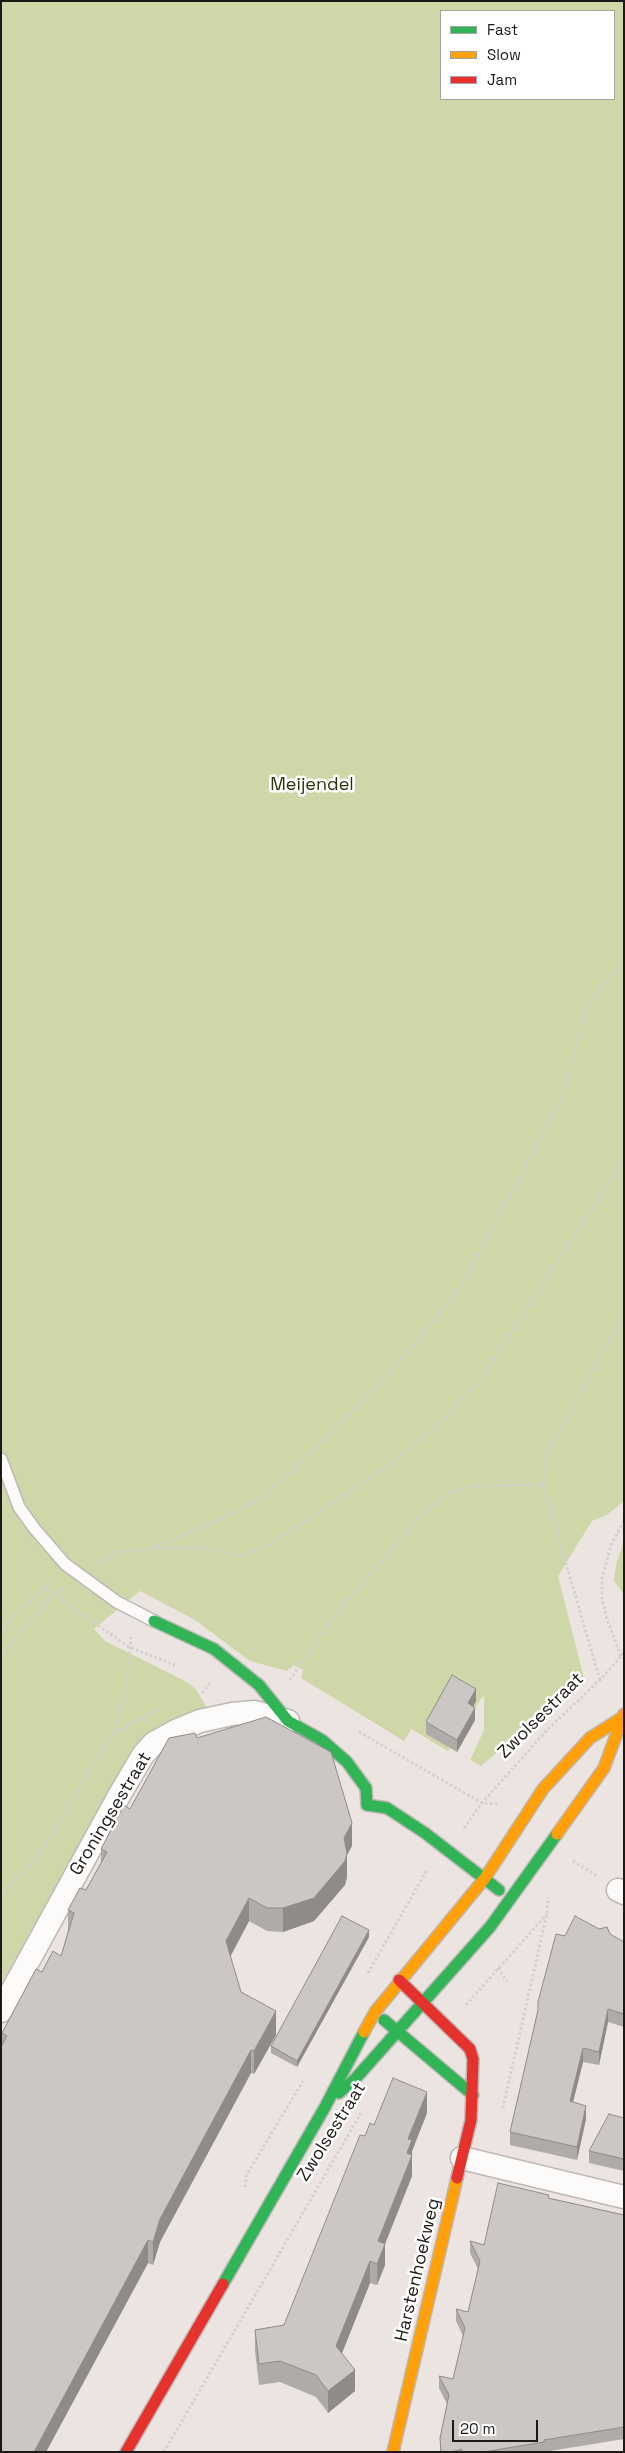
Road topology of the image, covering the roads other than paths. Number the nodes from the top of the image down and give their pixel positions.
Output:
1 (1, 1459) edge
2 (154, 1621) joint
3 (622, 1716) edge
4 (288, 1721) junction
5 (484, 1878) junction
6 (510, 1899) junction
7 (400, 1980) junction
8 (423, 2002) junction
9 (1, 2010) edge
10 (375, 2012) junction
11 (397, 2031) junction
12 (473, 2095) junction
13 (325, 2107) junction
14 (462, 2158) junction
15 (624, 2197) edge
16 (126, 2452) edge
17 (393, 2452) edge

1 - 2 lane
2 - 4 main road
3 - 5 main road, Zwolsestraat
3 - 6 main road, Zwolsestraat
4 - 5 main road
4 - 9 street, Groningsestraat
5 - 6 main road
5 - 7 main road, Zwolsestraat
6 - 8 main road, Zwolsestraat
7 - 8 main road, Harstenhoekweg
7 - 10 main road, Zwolsestraat
8 - 11 main road, Zwolsestraat
8 - 12 main road, Harstenhoekweg
10 - 11 main road
10 - 13 main road, Zwolsestraat
11 - 12 main road
11 - 13 main road, Zwolsestraat
12 - 14 main road, Harstenhoekweg
13 - 16 main road, Zwolsestraat
14 - 15 street
14 - 17 main road, Harstenhoekweg

